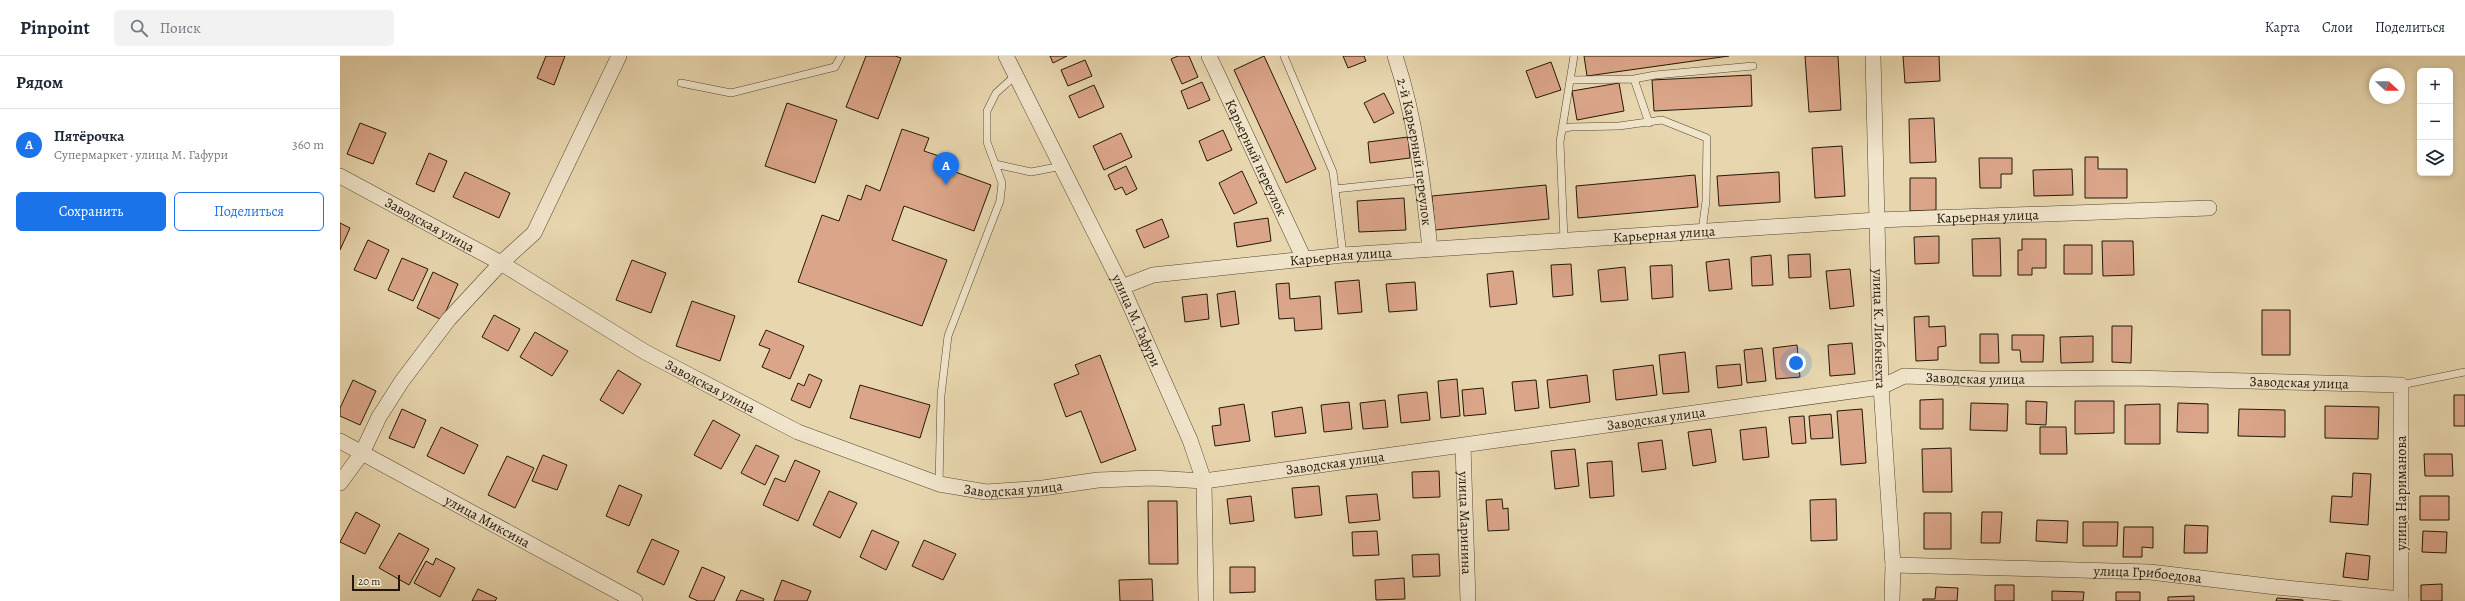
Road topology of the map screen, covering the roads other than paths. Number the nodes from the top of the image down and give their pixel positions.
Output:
1 (619, 56) edge
2 (841, 56) edge
3 (1006, 56) edge
4 (1209, 56) edge
5 (1284, 56) edge
6 (1395, 56) edge
7 (1574, 56) edge
8 (1873, 56) edge
9 (1753, 66) dead end
10 (1016, 75) junction
11 (1634, 79) junction
12 (1571, 80) junction
13 (680, 83) dead end
14 (1650, 123) junction
15 (1562, 129) junction
16 (995, 164) junction
17 (1062, 166) junction
18 (340, 176) edge
19 (1423, 180) junction
20 (1335, 189) junction
21 (2209, 208) dead end
22 (1877, 220) junction
23 (1702, 231) junction
24 (1564, 240) junction
25 (1430, 249) junction
26 (1343, 255) junction
27 (1304, 259) junction
28 (501, 263) junction
29 (1122, 287) junction
30 (2465, 372) edge
31 (2401, 385) junction
32 (1881, 387) junction
33 (340, 441) edge
34 (1463, 446) junction
35 (362, 453) junction
36 (1204, 481) junction
37 (340, 483) edge
38 (939, 484) junction
39 (1893, 565) junction
40 (633, 600) edge
41 (2401, 600) edge
42 (1206, 601) edge
43 (1468, 601) edge
44 (1892, 601) edge

1 - 28 street
2 - 13 lane
3 - 10 street, улица М. Гафури
4 - 27 street, Карьерный переулок
5 - 20 lane
6 - 19 street, 2-й Карьерный переулок
7 - 12 lane
8 - 22 street, улица К. Либкнехта
9 - 11 lane
10 - 16 lane
10 - 17 street, улица М. Гафури
11 - 12 lane
11 - 14 lane
12 - 15 lane
14 - 15 lane
14 - 23 lane
15 - 24 lane
16 - 17 lane
16 - 38 lane
17 - 29 street, улица М. Гафури
18 - 28 street, Заводская улица
19 - 20 lane
19 - 25 street, 2-й Карьерный переулок
20 - 26 lane
21 - 22 street, Карьерная улица
22 - 23 street, Карьерная улица
22 - 32 street, улица К. Либкнехта
23 - 24 street, Карьерная улица
24 - 25 street, Карьерная улица
25 - 26 street, Карьерная улица
26 - 27 street, Карьерная улица
27 - 29 street, Карьерная улица
28 - 35 street
28 - 38 street, Заводская улица
29 - 36 street, улица М. Гафури
30 - 31 lane
31 - 32 street, Заводская улица
31 - 41 street, улица Нариманова
32 - 34 street, Заводская улица
32 - 39 street, улица К. Либкнехта
33 - 35 street, улица Миксина
34 - 36 street, Заводская улица
34 - 43 street, улица Маринина
35 - 37 street
35 - 40 street, улица Миксина
36 - 38 street, Заводская улица
36 - 42 street, улица М. Гафури
39 - 41 street, улица Грибоедова
39 - 44 street, улица К. Либкнехта

